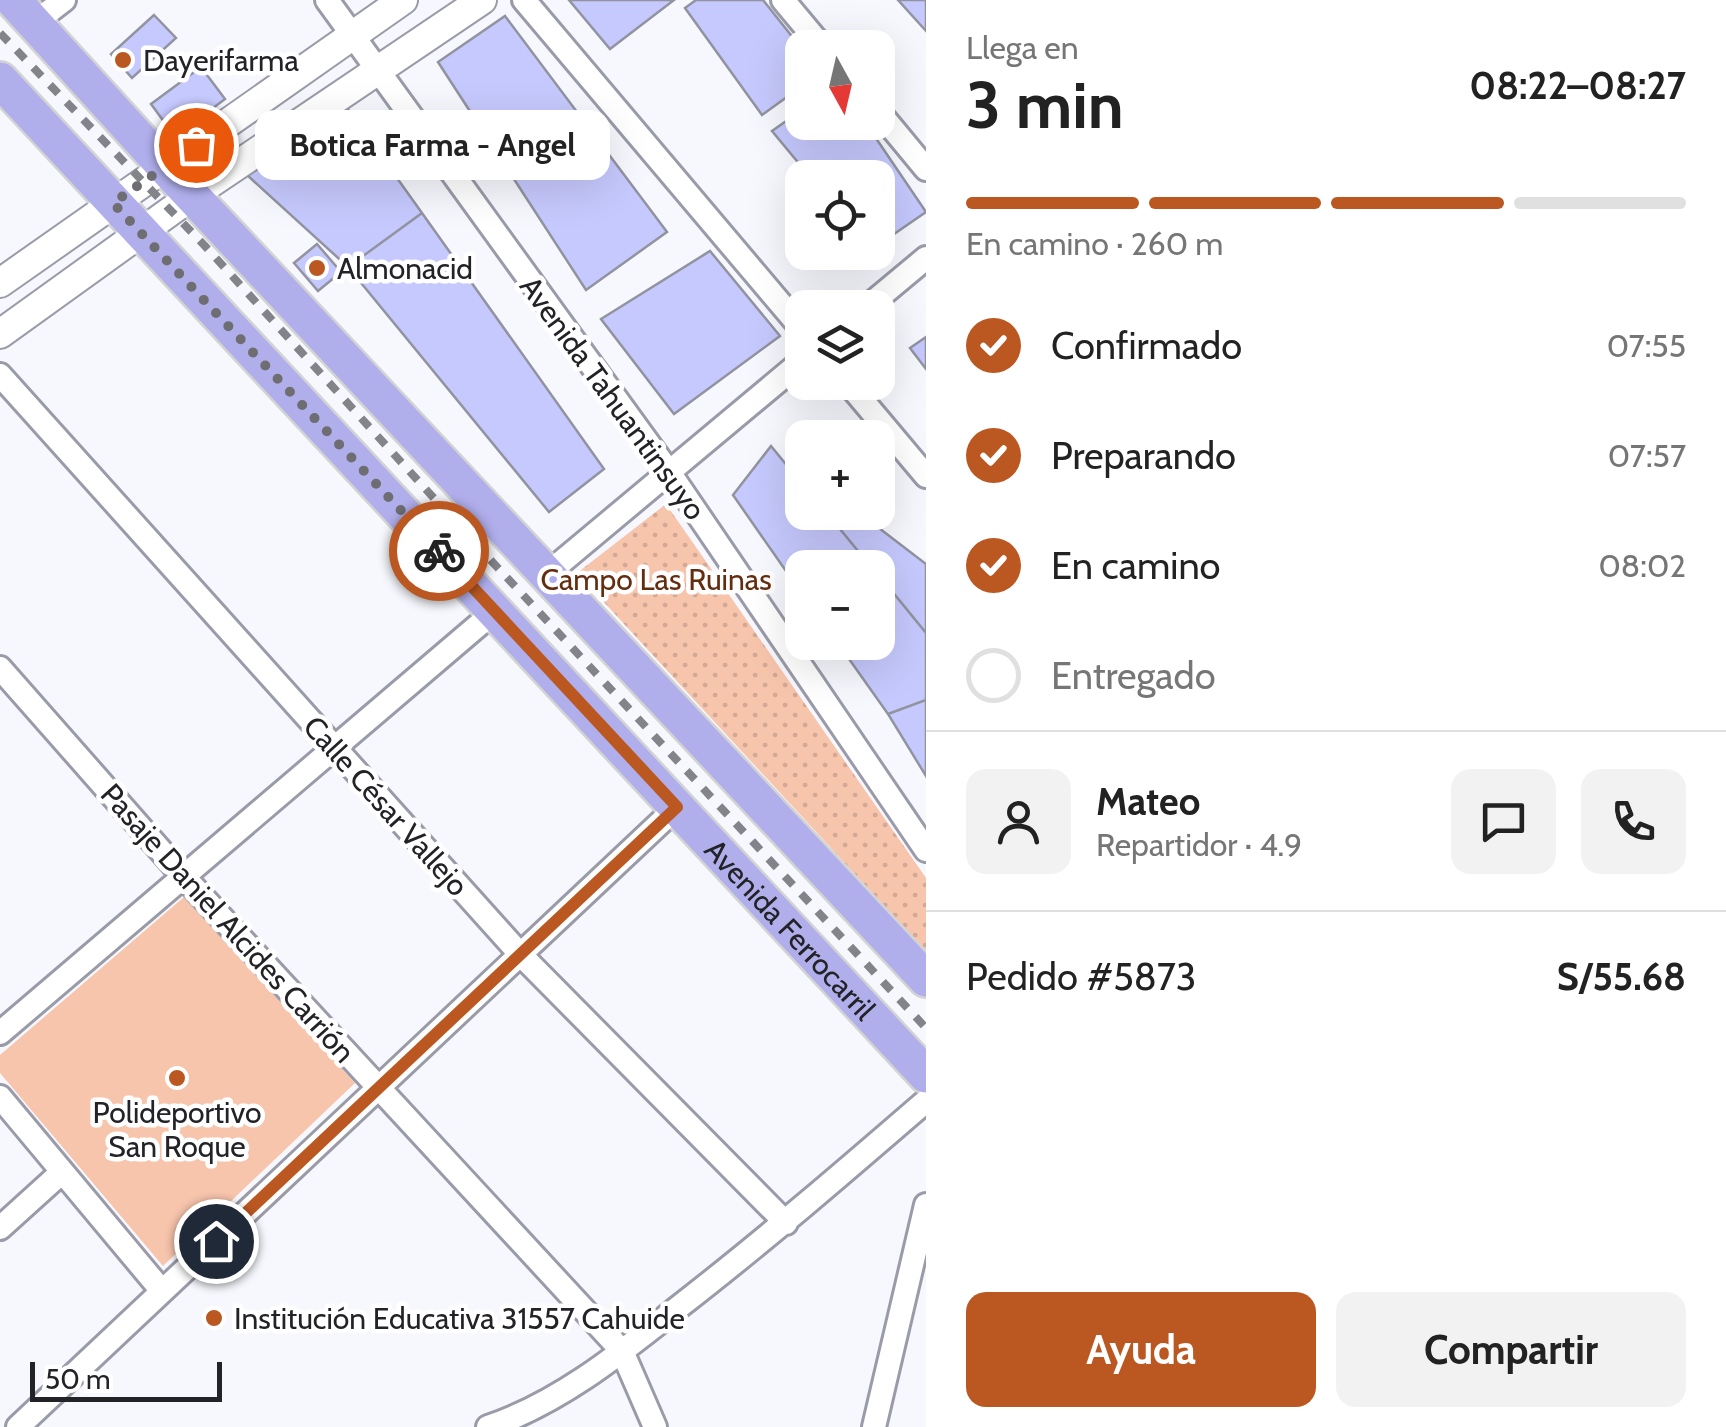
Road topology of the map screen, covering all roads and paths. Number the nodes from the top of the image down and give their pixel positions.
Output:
1 (64, 0) edge
2 (327, 0) edge
3 (403, 0) edge
4 (482, 0) edge
5 (524, 0) edge
6 (783, 0) edge
7 (24, 12) edge
8 (808, 30) edge
9 (352, 35) junction
10 (378, 72) junction
11 (0, 80) edge
12 (895, 132) edge
13 (166, 167) junction
14 (926, 169) edge
15 (192, 195) junction
16 (113, 203) junction
17 (144, 233) junction
18 (926, 258) edge
19 (0, 283) edge
20 (888, 290) edge
21 (785, 309) edge
22 (0, 334) edge
23 (0, 375) edge
24 (785, 375) edge
25 (863, 400) edge
26 (670, 472) junction
27 (926, 476) edge
28 (547, 574) junction
29 (495, 611) junction
30 (0, 668) edge
31 (333, 749) junction
32 (677, 807) junction
33 (926, 850) edge
34 (184, 877) junction
35 (520, 954) junction
36 (926, 979) edge
37 (5, 1020) edge
38 (926, 1075) edge
39 (378, 1088) junction
40 (0, 1097) edge
41 (926, 1100) edge
42 (62, 1172) junction
43 (926, 1205) edge
44 (786, 1223) junction
45 (0, 1228) edge
46 (162, 1292) junction
47 (622, 1351) junction
48 (492, 1426) edge
49 (18, 1427) edge
50 (655, 1427) edge
51 (874, 1427) edge

1 - 7 street
2 - 9 street, Avenida Tahuantinsuyo
3 - 9 street
4 - 10 street
5 - 21 street
6 - 8 street
7 - 13 main road
9 - 10 street, Avenida Tahuantinsuyo
9 - 13 street
10 - 15 street
10 - 26 street, Avenida Tahuantinsuyo
11 - 16 main road, Avenida Ferrocarril
12 - 14 street
13 - 15 main road
13 - 16 street
15 - 17 street
15 - 28 main road
16 - 17 main road, Avenida Ferrocarril
16 - 19 street
17 - 22 street
17 - 29 main road, Avenida Ferrocarril
18 - 20 street
23 - 31 street, Calle César Vallejo
24 - 26 street
25 - 27 street
26 - 28 street
26 - 33 street, Avenida Tahuantinsuyo
28 - 36 main road
29 - 31 street
29 - 32 main road, Avenida Ferrocarril
30 - 34 street, Pasaje Daniel Alcides Carrión
31 - 34 street
31 - 35 street, Calle César Vallejo
32 - 35 street
32 - 38 main road, Avenida Ferrocarril
34 - 37 street
34 - 39 street, Pasaje Daniel Alcides Carrión
35 - 39 street
35 - 44 street, Calle César Vallejo
39 - 46 street
39 - 47 street, Pasaje Daniel Alcides Carrión
40 - 42 street
41 - 44 street
42 - 45 street
42 - 46 street
43 - 51 street
44 - 47 street
46 - 49 street
47 - 48 street
47 - 50 street, Pasaje Daniel Alcides Carrión

